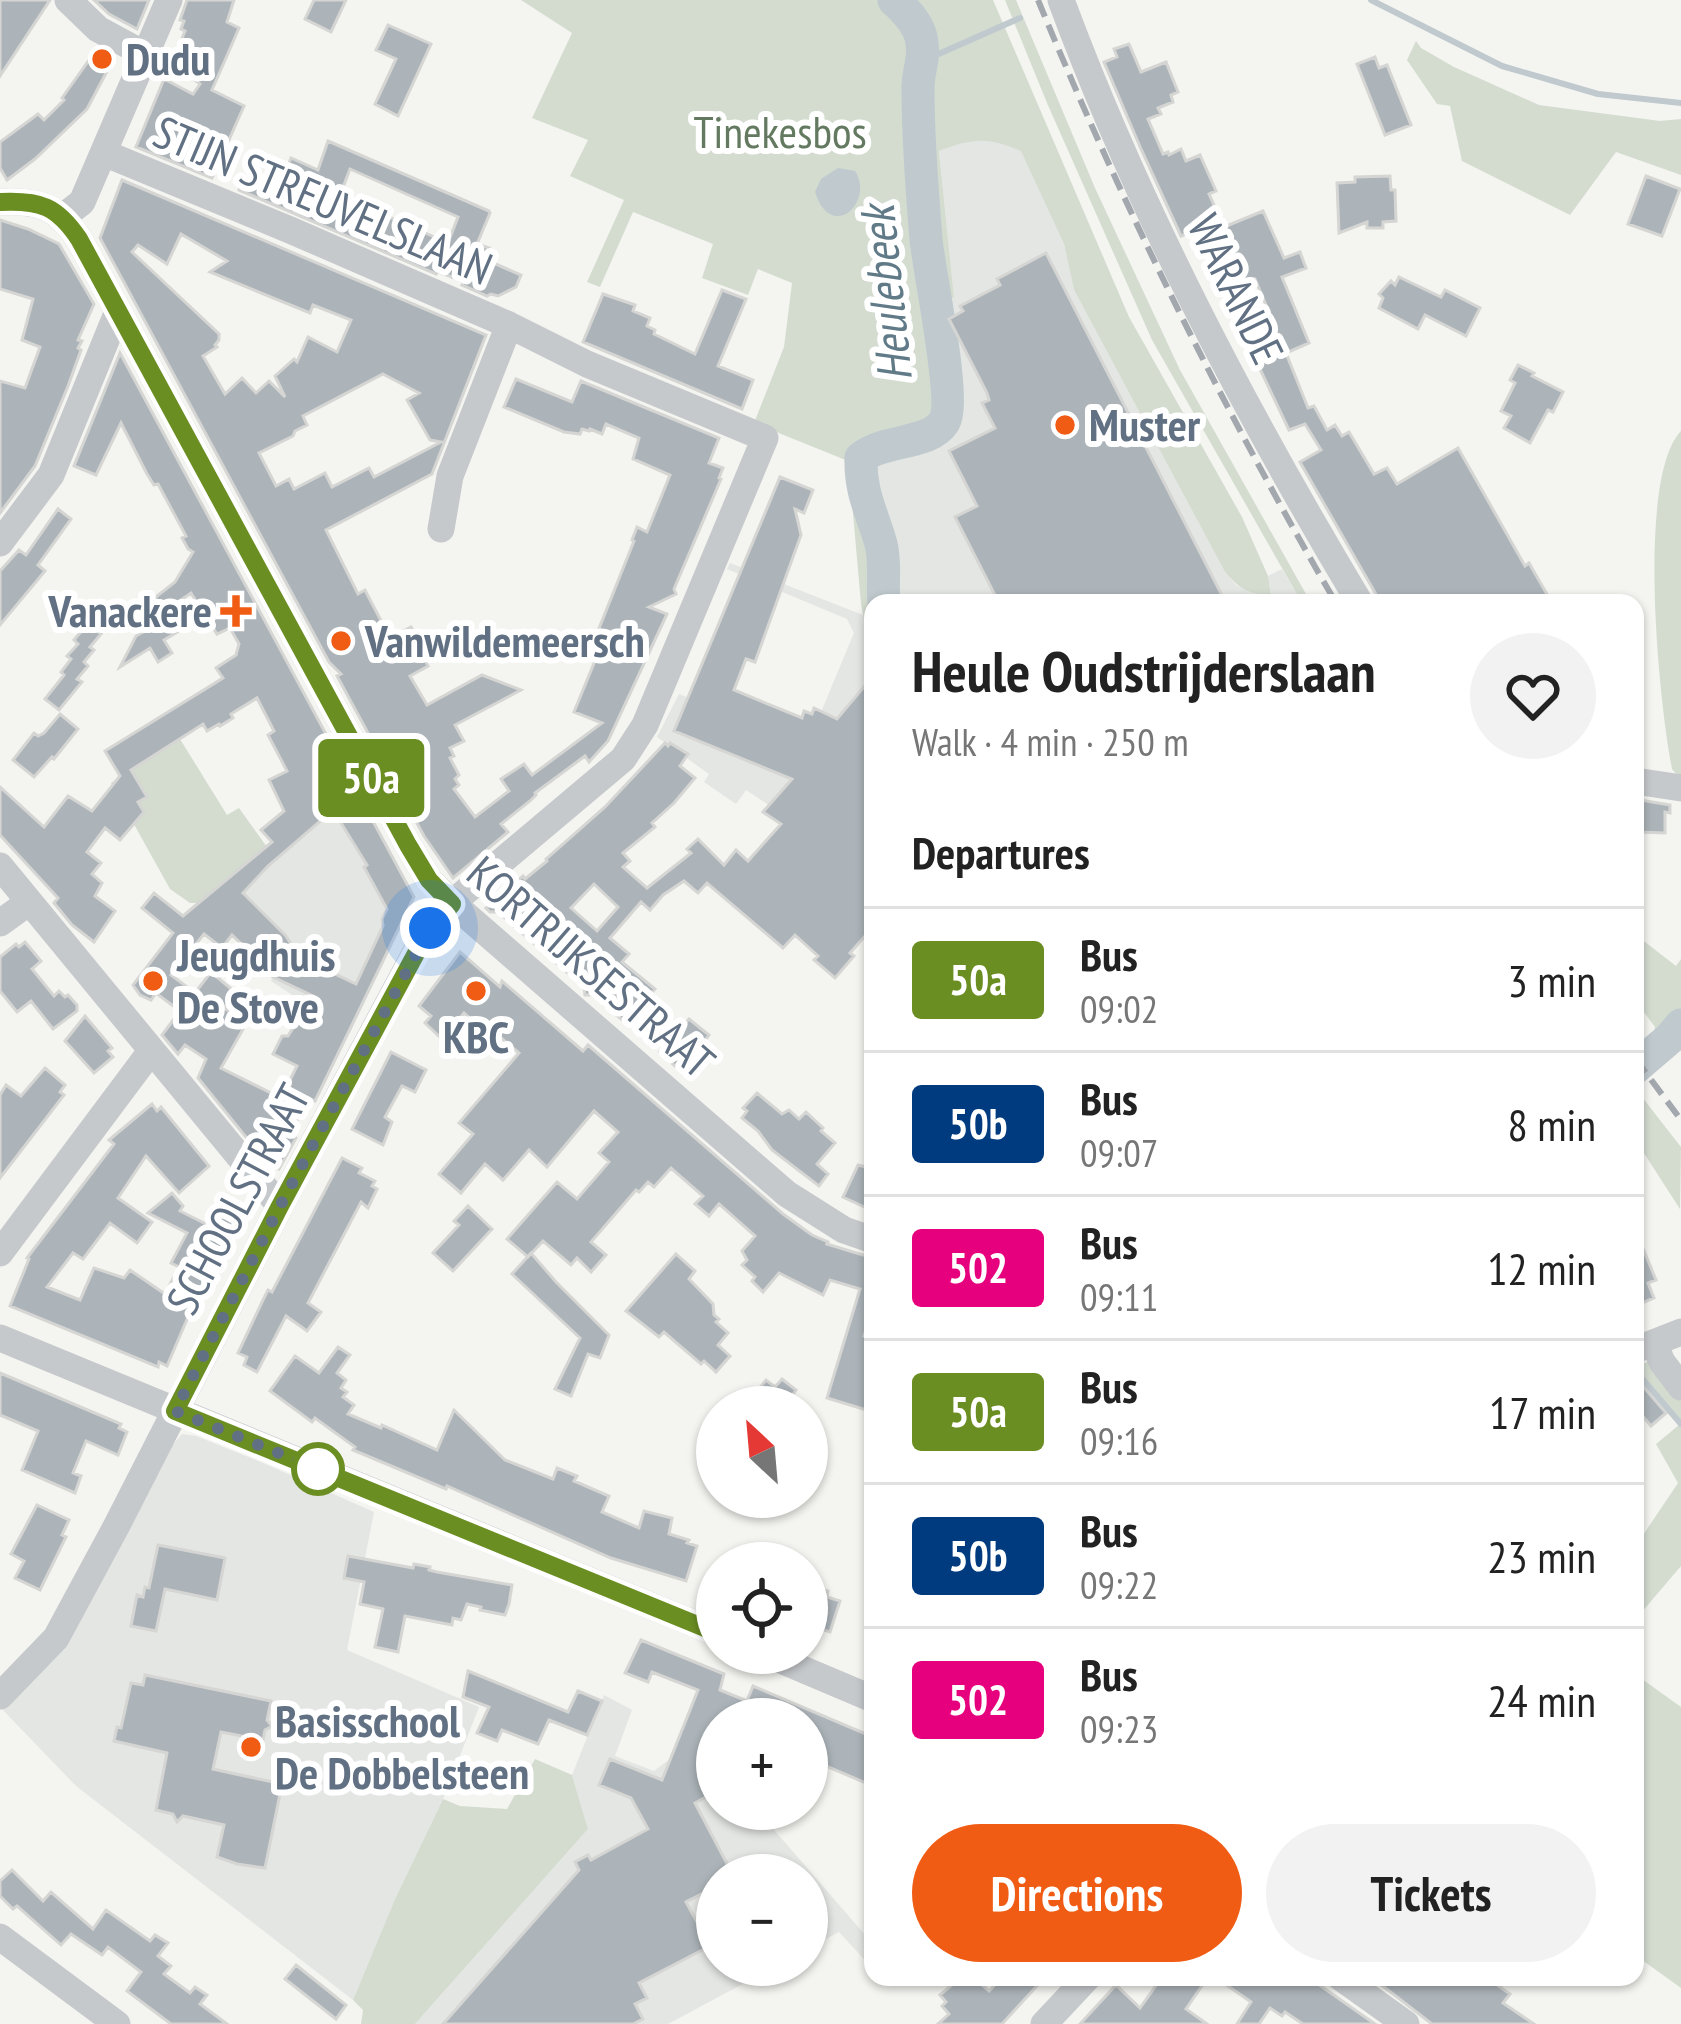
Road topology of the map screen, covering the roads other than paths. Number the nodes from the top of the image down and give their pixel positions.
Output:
1 (68, 0) edge
2 (169, 0) edge
3 (1061, 0) edge
4 (146, 55) junction
5 (104, 153) junction
6 (1, 198) edge
7 (64, 216) junction
8 (118, 311) junction
9 (509, 325) junction
10 (442, 529) dead end
11 (0, 543) edge
12 (1355, 594) edge
13 (1644, 782) edge
14 (1681, 788) edge
15 (1, 870) edge
16 (29, 902) junction
17 (452, 904) junction
18 (0, 923) edge
19 (151, 1051) junction
20 (280, 1206) junction
21 (864, 1236) edge
22 (0, 1253) edge
23 (0, 1338) edge
24 (1657, 1342) edge
25 (1681, 1387) edge
26 (175, 1411) junction
27 (696, 1625) edge
28 (814, 1674) edge
29 (864, 1695) edge
30 (0, 1696) edge
31 (0, 1937) edge
32 (1080, 1986) edge
33 (1353, 1986) edge
34 (117, 2024) edge
35 (1044, 2024) edge
36 (1406, 2024) edge

1 - 4 street
2 - 4 street
3 - 12 street, WARANDE
4 - 5 street
5 - 7 street
5 - 9 street, STIJN STREUVELSLAAN
6 - 7 street
7 - 8 street, KORTRIJKSESTRAAT
8 - 11 street
8 - 17 street, KORTRIJKSESTRAAT
9 - 10 street, STIJN STREUVELSLAAN
9 - 17 street, STIJN STREUVELSLAAN
13 - 14 street
15 - 16 street
16 - 18 street
16 - 19 street
17 - 20 street, SCHOOLSTRAAT
17 - 21 street, KORTRIJKSESTRAAT
19 - 20 street
19 - 22 street
20 - 26 street, SCHOOLSTRAAT
23 - 26 street
24 - 25 street
26 - 27 street
26 - 30 street, SCHOOLSTRAAT
28 - 29 street
31 - 34 street
32 - 35 street
33 - 36 street

